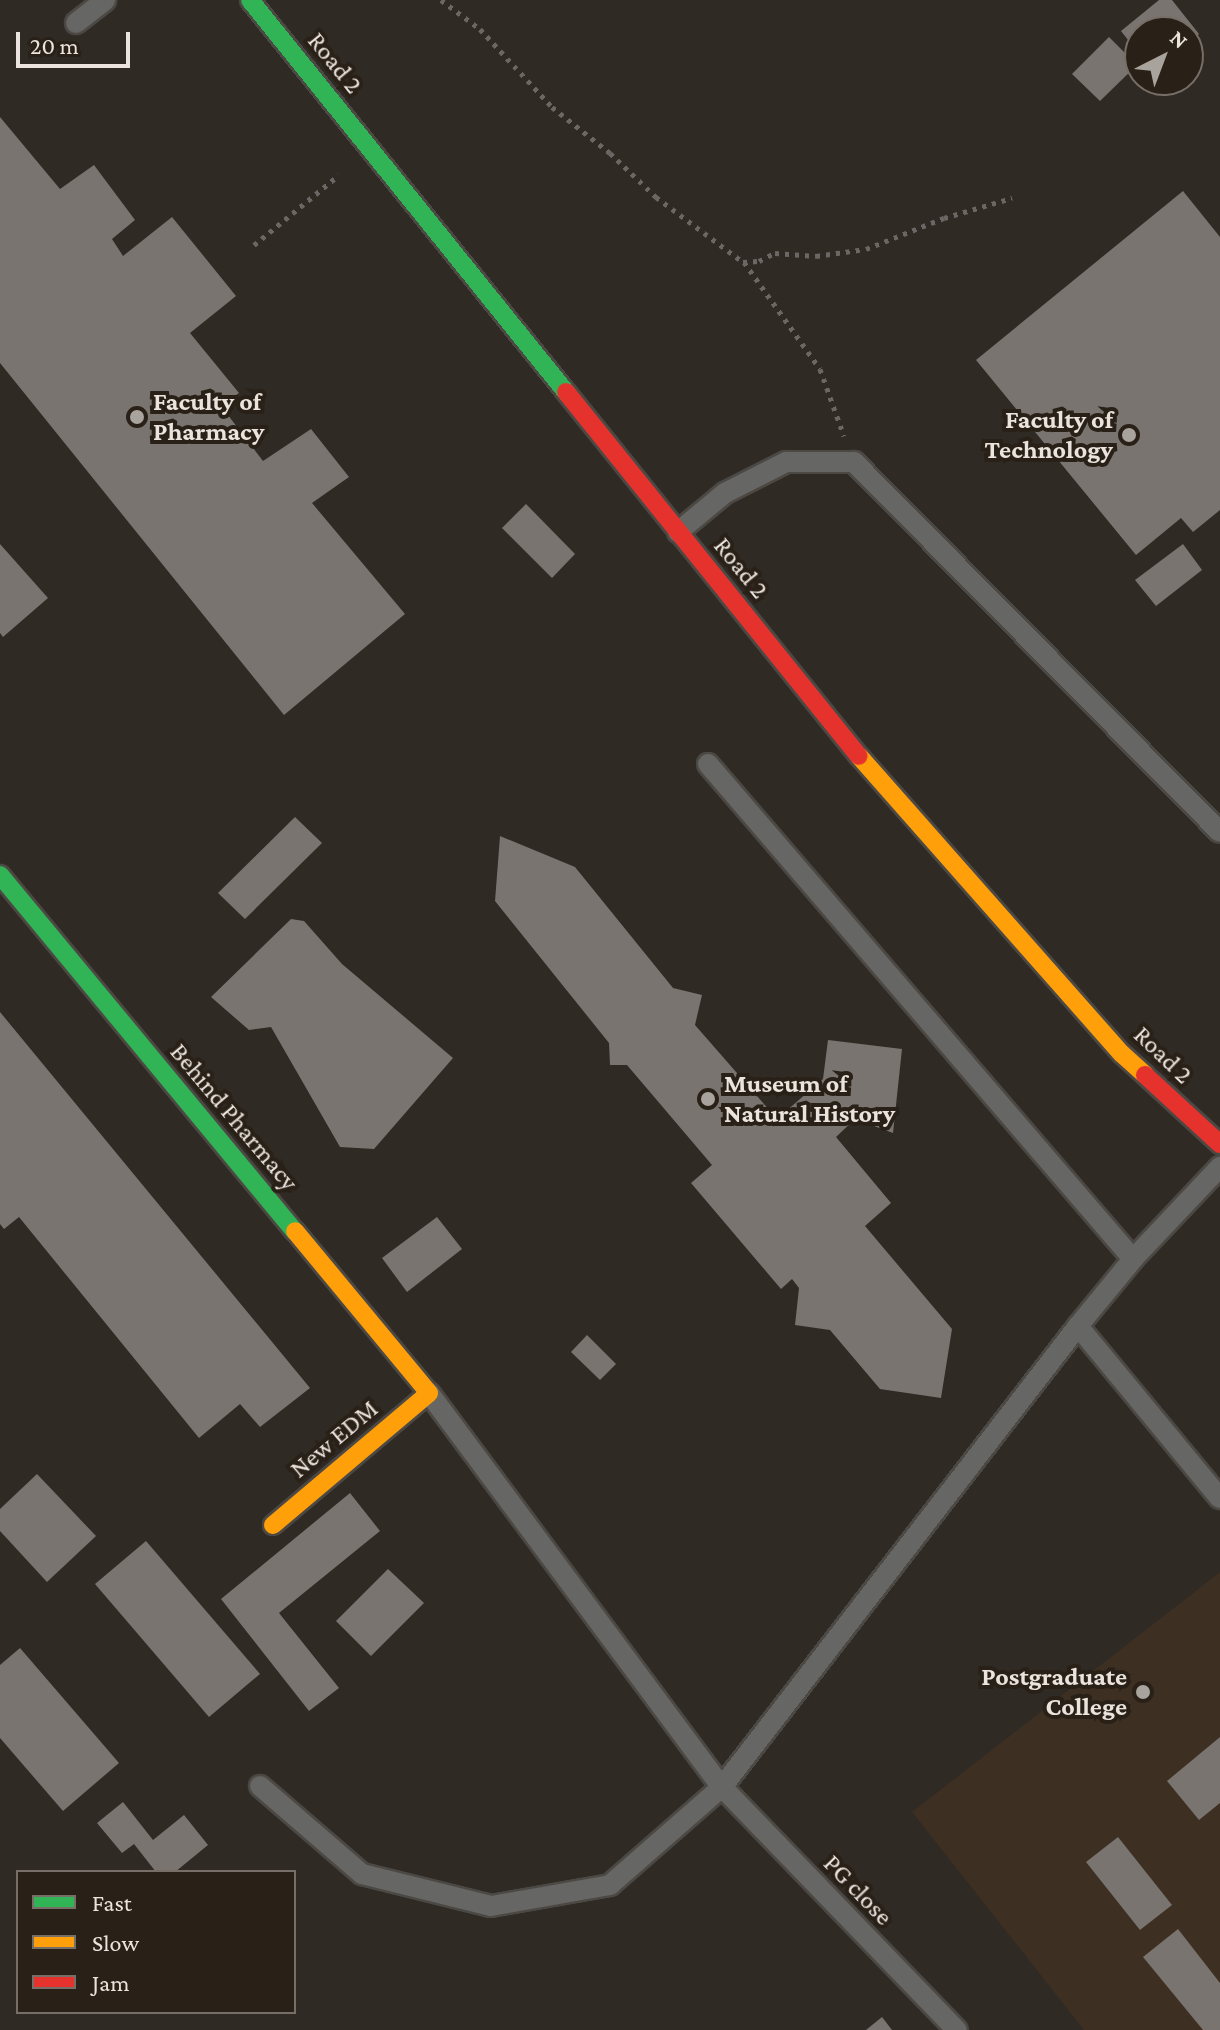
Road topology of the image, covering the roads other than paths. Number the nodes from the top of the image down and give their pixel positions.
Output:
1 (105, 0) edge
2 (250, 0) edge
3 (76, 23) dead end
4 (678, 532) junction
5 (708, 764) dead end
6 (1220, 832) edge
7 (0, 875) edge
8 (1220, 1144) edge
9 (1220, 1167) edge
10 (1133, 1259) junction
11 (1078, 1326) junction
12 (429, 1393) junction
13 (1220, 1498) edge
14 (273, 1525) dead end
15 (260, 1786) dead end
16 (722, 1787) junction
17 (957, 2030) edge

1 - 3 lane
2 - 4 street, Road 2
4 - 6 lane
4 - 8 street, Road 2
5 - 10 lane
7 - 12 street, Behind Pharmacy
9 - 10 lane
10 - 11 lane
11 - 13 lane
11 - 16 lane
12 - 14 street, New EDM
12 - 16 lane, PG close
15 - 16 lane
16 - 17 lane, PG close

